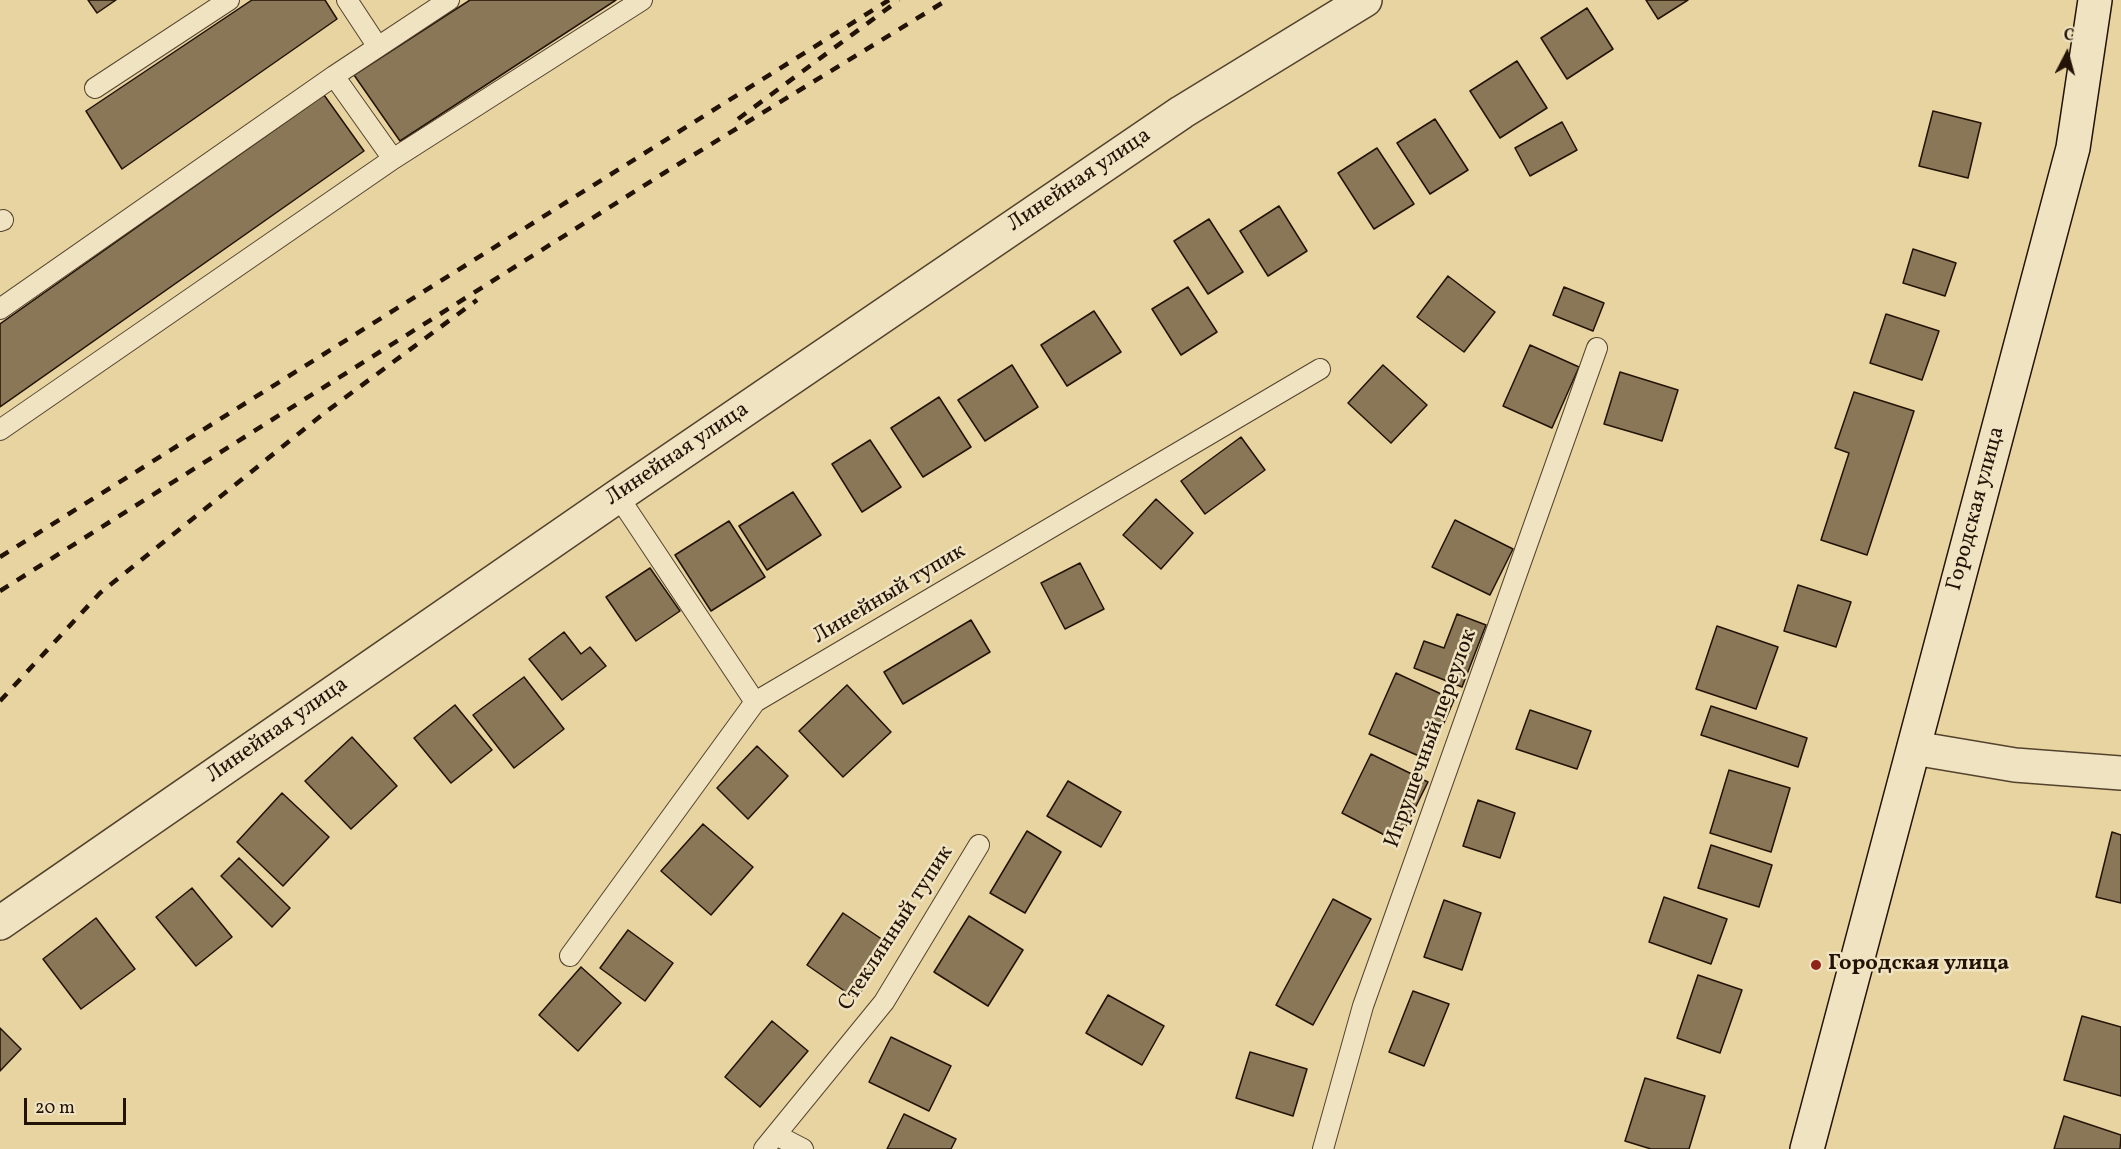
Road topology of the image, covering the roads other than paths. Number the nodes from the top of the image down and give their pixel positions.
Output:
1 (229, 0) edge
2 (347, 0) edge
3 (449, 0) edge
4 (642, 0) edge
5 (1365, 0) edge
6 (2095, 0) edge
7 (378, 47) junction
8 (334, 76) junction
9 (95, 88) dead end
10 (393, 159) junction
11 (0, 309) edge
12 (1597, 348) dead end
13 (1320, 369) dead end
14 (0, 430) edge
15 (618, 496) junction
16 (755, 702) junction
17 (1914, 748) junction
18 (2121, 772) edge
19 (979, 845) dead end
20 (0, 923) edge
21 (570, 956) dead end
22 (770, 1142) edge
23 (803, 1149) edge
24 (1323, 1149) edge
25 (1807, 1149) edge

1 - 9 lane
2 - 7 lane
3 - 7 lane
4 - 10 lane
5 - 15 street, Линейная улица
6 - 17 street, Городская улица
7 - 8 lane
8 - 10 lane
8 - 11 lane
10 - 14 lane
12 - 24 lane, Игрушечный переулок
13 - 16 lane, Линейный тупик
15 - 16 lane
15 - 20 street, Линейная улица
16 - 21 lane, Линейный тупик
17 - 18 street
17 - 25 street, Городская улица
19 - 22 lane, Стеклянный тупик
22 - 23 lane

